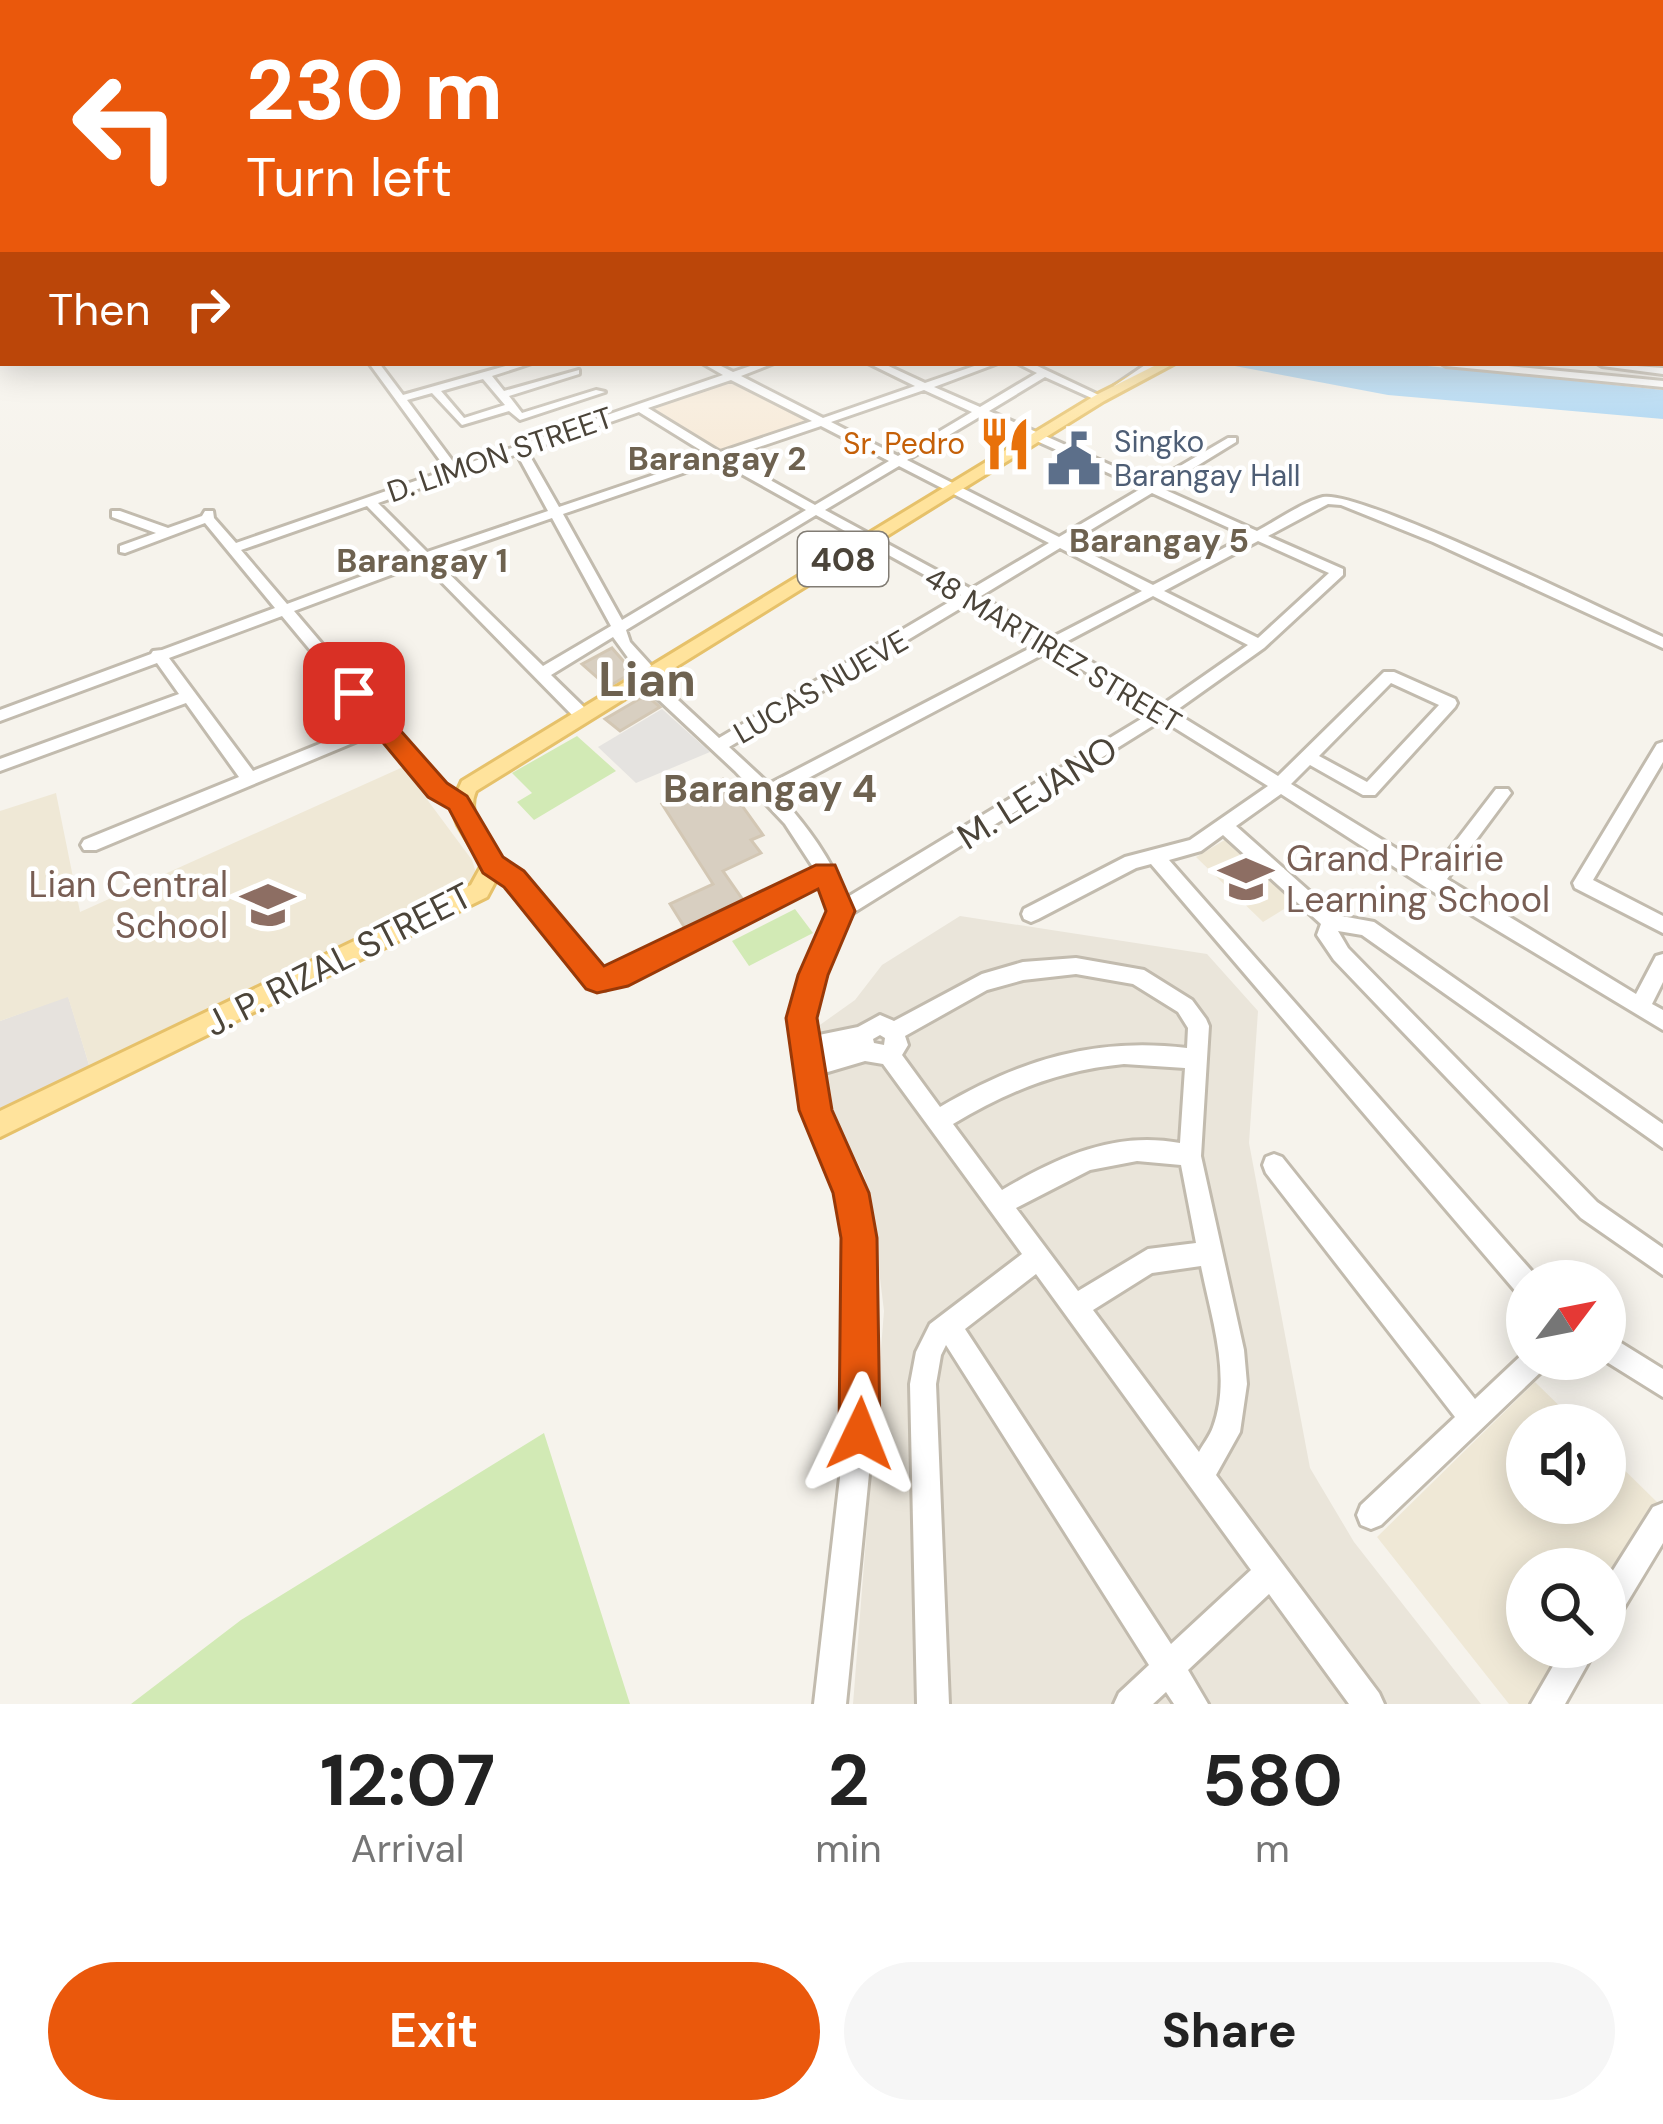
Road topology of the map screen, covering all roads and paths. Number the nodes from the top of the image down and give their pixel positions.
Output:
1 (377, 366) edge
2 (516, 366) edge
3 (568, 366) edge
4 (712, 366) edge
5 (761, 366) edge
6 (879, 366) edge
7 (984, 366) edge
8 (1029, 366) edge
9 (1151, 366) edge
10 (1163, 366) edge
11 (1477, 366) edge
12 (1625, 366) edge
13 (1663, 371) edge
14 (575, 372) junction
15 (1045, 373) junction
16 (485, 375) junction
17 (730, 377) junction
18 (1663, 384) edge
19 (922, 387) junction
20 (1118, 388) junction
21 (434, 389) junction
22 (502, 395) junction
23 (404, 398) junction
24 (1100, 398) junction
25 (579, 399) junction
26 (511, 407) junction
27 (640, 408) junction
28 (977, 410) junction
29 (606, 420) junction
30 (818, 423) junction
31 (1041, 435) junction
32 (1232, 440) dead end
33 (520, 449) junction
34 (716, 458) junction
35 (897, 460) junction
36 (454, 471) junction
37 (1155, 488) junction
38 (955, 490) junction
39 (368, 500) junction
40 (814, 511) junction
41 (557, 512) junction
42 (116, 514) dead end
43 (167, 532) junction
44 (1255, 534) junction
45 (872, 542) junction
46 (1061, 543) junction
47 (125, 549) dead end
48 (232, 549) junction
49 (426, 556) junction
50 (1149, 590) junction
51 (974, 598) junction
52 (281, 609) junction
53 (617, 632) junction
54 (1046, 643) junction
55 (1663, 643) edge
56 (1258, 645) junction
57 (158, 654) junction
58 (541, 674) junction
59 (650, 675) junction
60 (189, 696) junction
61 (1160, 714) junction
62 (0, 716) edge
63 (583, 716) junction
64 (384, 724) junction
65 (717, 747) junction
66 (1663, 748) edge
67 (1310, 758) junction
68 (0, 765) edge
69 (250, 779) junction
70 (1277, 788) junction
71 (766, 793) junction
72 (1502, 793) dead end
73 (458, 802) junction
74 (1224, 826) junction
75 (90, 845) dead end
76 (1156, 857) junction
77 (493, 865) junction
78 (826, 872) junction
79 (1434, 883) junction
80 (841, 911) junction
81 (1031, 914) dead end
82 (1331, 922) junction
83 (1663, 926) edge
84 (1663, 962) edge
85 (1640, 1006) junction
86 (1663, 1021) edge
87 (878, 1043) junction
88 (806, 1058) junction
89 (1195, 1059) junction
90 (937, 1121) junction
91 (0, 1124) edge
92 (1663, 1137) edge
93 (1190, 1156) junction
94 (1274, 1165) dead end
95 (999, 1204) junction
96 (1209, 1252) junction
97 (1038, 1257) junction
98 (1506, 1262) edge
99 (1663, 1263) edge
100 (1075, 1307) junction
101 (948, 1325) junction
102 (1626, 1360) edge
103 (1513, 1380) edge
104 (1663, 1384) edge
105 (1472, 1417) junction
106 (1200, 1476) junction
107 (1371, 1515) dead end
108 (1663, 1517) edge
109 (1271, 1572) junction
110 (1626, 1576) edge
111 (1569, 1668) edge
112 (1169, 1669) junction
113 (830, 1704) edge
114 (933, 1704) edge
115 (1130, 1704) edge
116 (1192, 1704) edge
117 (1368, 1704) edge
118 (1546, 1704) edge

1 - 23 street
2 - 16 street
3 - 14 street
4 - 17 street
5 - 17 street, D. LIMON STREET
6 - 19 street
7 - 19 street
8 - 15 street
9 - 20 street
10 - 20 main road, 408
11 - 18 street
12 - 13 street
14 - 22 street
14 - 25 street
15 - 24 street
15 - 28 street
16 - 21 street
16 - 22 street
17 - 27 street, D. LIMON STREET
17 - 30 street
19 - 28 street
19 - 30 street
20 - 24 main road, 408
21 - 23 street
21 - 26 street
22 - 26 street
23 - 36 street
24 - 31 main road, 408
25 - 26 street
25 - 29 street
27 - 29 street, D. LIMON STREET
27 - 34 street, 48 MARTIREZ STREET
28 - 31 street
28 - 35 street
29 - 33 street, D. LIMON STREET
30 - 34 street
30 - 35 street
31 - 37 street
31 - 38 main road, 408
32 - 37 street, LUCAS NUEVE
33 - 36 street, D. LIMON STREET
33 - 41 street
34 - 40 street, 48 MARTIREZ STREET
34 - 41 street
35 - 38 street
35 - 40 street
36 - 39 street, D. LIMON STREET
37 - 44 street
37 - 46 street, LUCAS NUEVE
38 - 45 main road, 408
38 - 46 street
39 - 48 street, D. LIMON STREET
39 - 49 street
40 - 45 street, 48 MARTIREZ STREET
40 - 53 street
41 - 49 street
41 - 53 street
42 - 43 street
43 - 47 street
43 - 48 street
44 - 50 street
44 - 55 street
44 - 56 street, M. LEJANO
45 - 51 street, 48 MARTIREZ STREET
45 - 59 main road, 408
46 - 50 street
46 - 51 street, LUCAS NUEVE
48 - 52 street
49 - 52 street
49 - 58 street
50 - 54 street
50 - 56 street
51 - 54 street, 48 MARTIREZ STREET
51 - 65 street, LUCAS NUEVE
52 - 57 street
52 - 64 street
53 - 58 street
53 - 59 street
54 - 61 street, 48 MARTIREZ STREET
54 - 71 street
56 - 61 street, M. LEJANO
57 - 60 street
57 - 62 street
58 - 63 street
59 - 63 main road, 408
59 - 65 street
60 - 68 street
60 - 69 street
61 - 70 street, 48 MARTIREZ STREET
61 - 80 street, M. LEJANO
63 - 73 main road, 408
64 - 69 street
64 - 73 street
65 - 71 street
66 - 83 street
67 - 67 street
67 - 70 street
69 - 75 street
70 - 74 street
70 - 79 street, 48 MARTIREZ STREET
71 - 78 street
72 - 79 street
73 - 77 main road, J. P. RIZAL STREET
74 - 76 street
74 - 82 street
76 - 81 street
76 - 98 street
77 - 78 street
77 - 91 main road, J. P. RIZAL STREET
78 - 80 street
79 - 85 street, 48 MARTIREZ STREET
80 - 88 street
82 - 92 street
82 - 99 street
84 - 85 street
85 - 86 street, 48 MARTIREZ STREET
87 - 88 street
87 - 89 street
87 - 90 street
88 - 113 street
89 - 90 street
89 - 93 street
90 - 95 street
93 - 95 street
93 - 96 street
94 - 105 street
95 - 97 street
96 - 100 street
96 - 106 street
97 - 100 street
97 - 101 street
100 - 106 street
101 - 112 street
101 - 114 street
102 - 104 street
103 - 105 street
105 - 107 street
106 - 109 street
108 - 110 street
109 - 112 street
109 - 117 street
111 - 118 street
112 - 115 street
112 - 116 street

